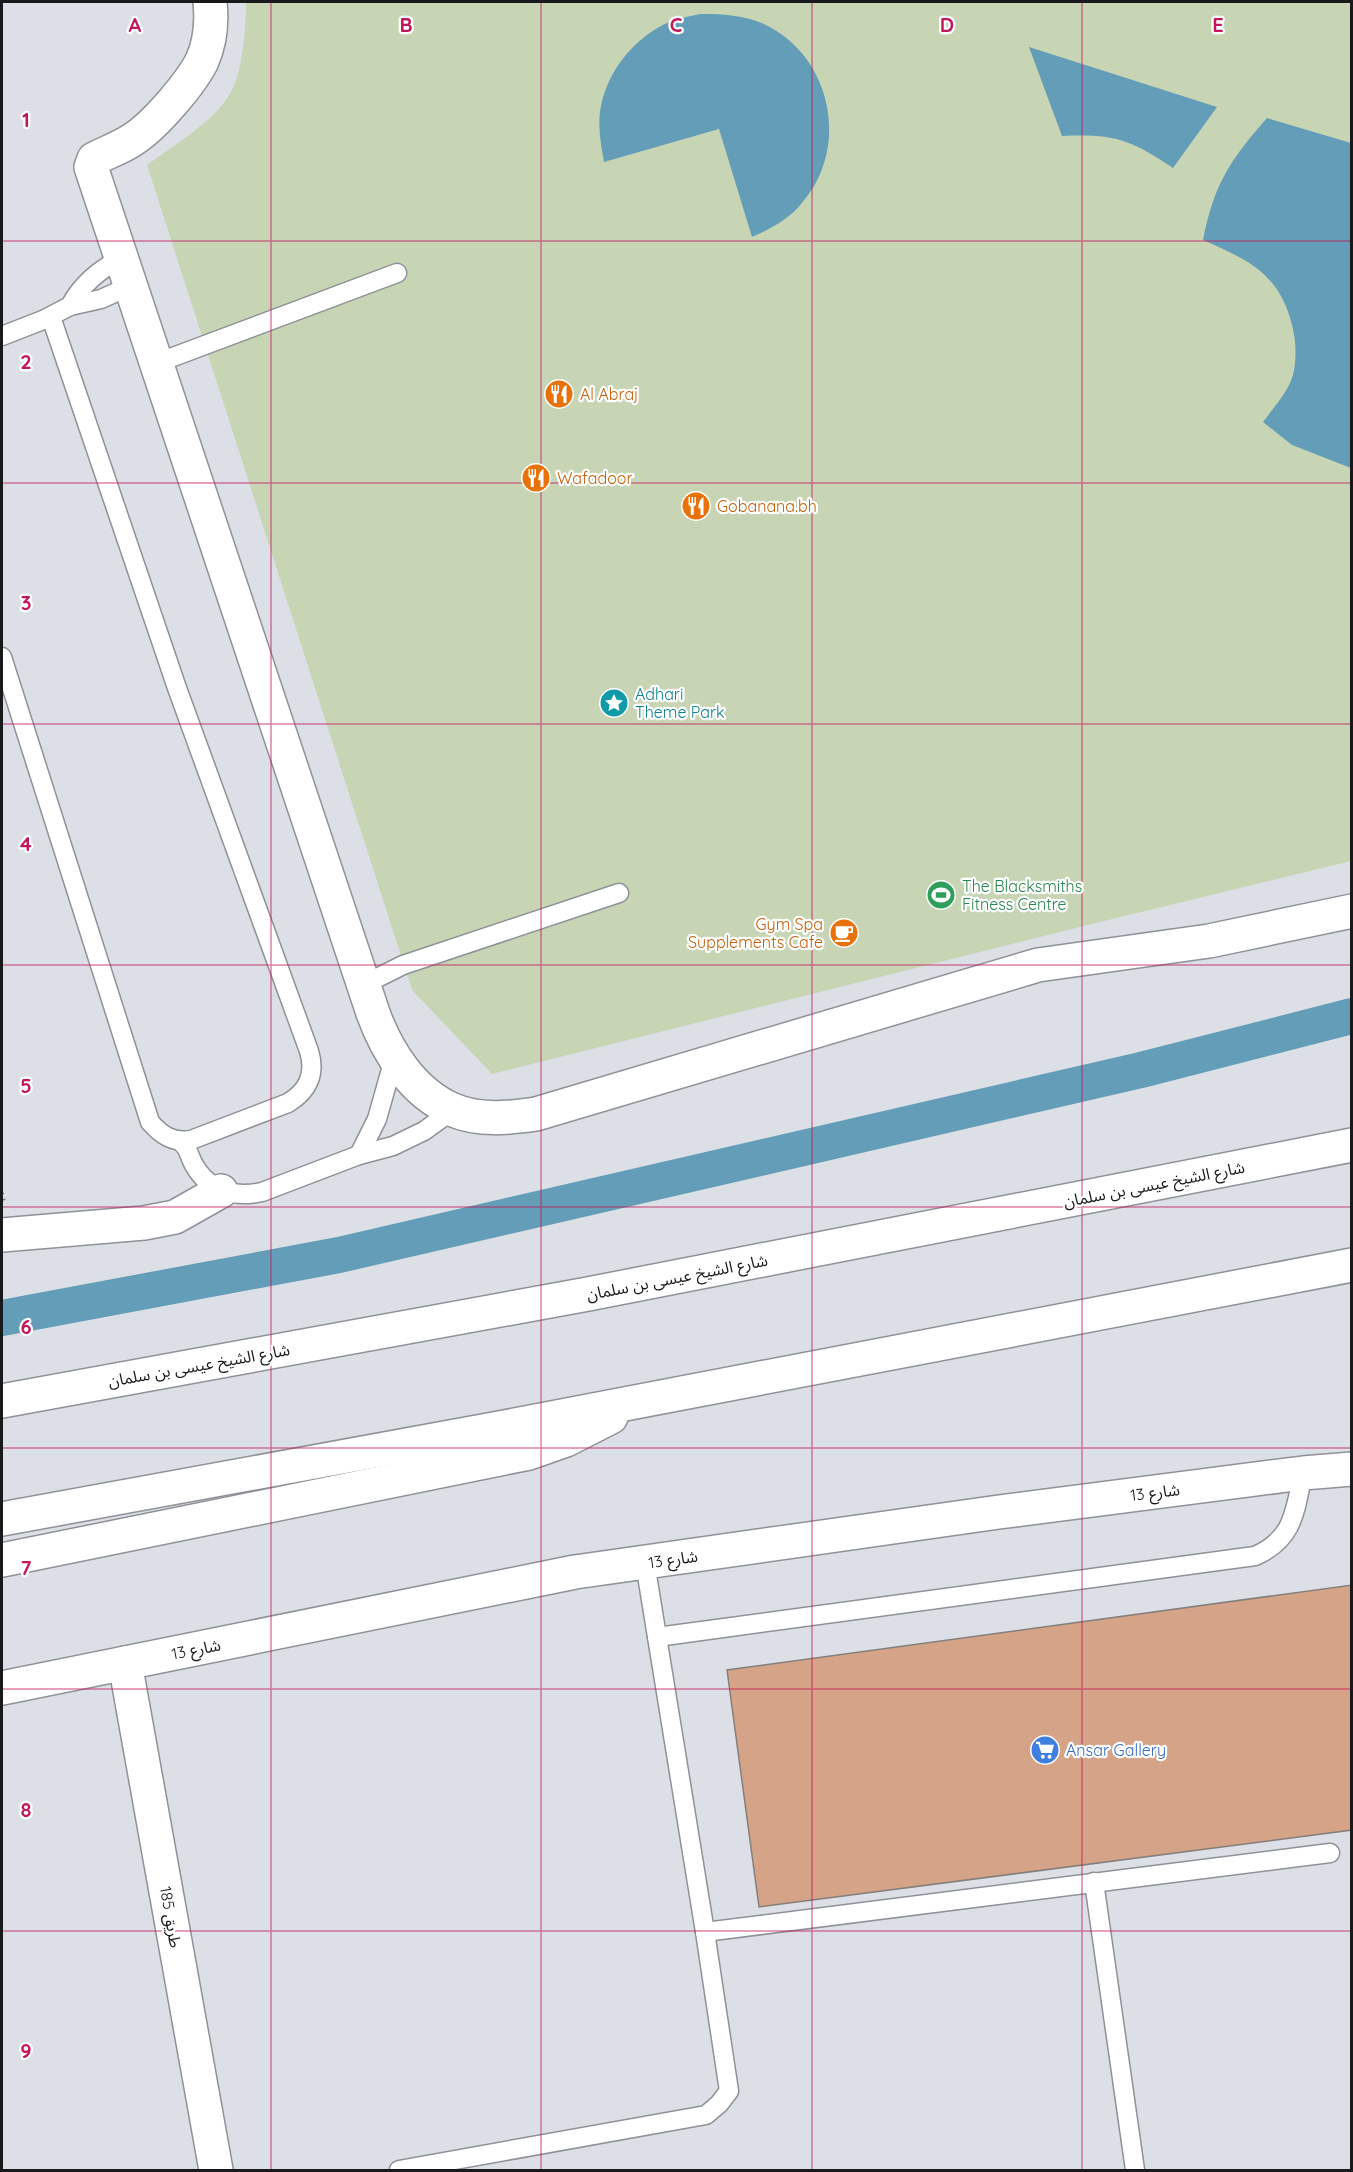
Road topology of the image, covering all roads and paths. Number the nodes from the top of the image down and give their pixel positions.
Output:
1 (210, 2) edge
2 (125, 272) junction
3 (397, 273) dead end
4 (69, 306) junction
5 (51, 317) junction
6 (2, 336) edge
7 (157, 363) junction
8 (2, 657) edge
9 (619, 892) dead end
10 (1352, 910) edge
11 (363, 985) junction
12 (394, 1059) junction
13 (453, 1110) junction
14 (180, 1141) junction
15 (1352, 1145) edge
16 (359, 1155) junction
17 (221, 1191) junction
18 (2, 1235) edge
19 (1352, 1264) edge
20 (2, 1401) edge
21 (633, 1402) junction
22 (1352, 1469) edge
23 (1304, 1473) junction
24 (2, 1519) edge
25 (2, 1560) edge
26 (645, 1563) junction
27 (657, 1637) junction
28 (125, 1663) junction
29 (2, 1688) edge
30 (1330, 1853) dead end
31 (1094, 1882) junction
32 (705, 1932) junction
33 (216, 2170) edge
34 (399, 2170) edge
35 (1135, 2170) edge

1 - 2 main road
2 - 4 lane
2 - 4 lane
2 - 7 main road
3 - 7 lane
4 - 5 lane
5 - 6 lane
5 - 14 lane
7 - 11 main road
8 - 14 lane
9 - 11 lane
10 - 13 main road
11 - 12 main road
12 - 13 main road
12 - 16 lane
13 - 16 lane
14 - 17 lane
15 - 20 main road, شارع الشيخ عيسى بن سلمان
16 - 17 lane
17 - 18 main road
19 - 21 main road
21 - 24 main road
21 - 25 main road
22 - 23 main road, شارع 13
23 - 26 main road, شارع 13
23 - 27 lane
26 - 27 lane
26 - 28 main road, شارع 13
27 - 32 lane
28 - 29 main road, شارع 13
28 - 33 main road, طريق 185
30 - 31 lane
31 - 32 lane
31 - 35 lane
32 - 34 lane

